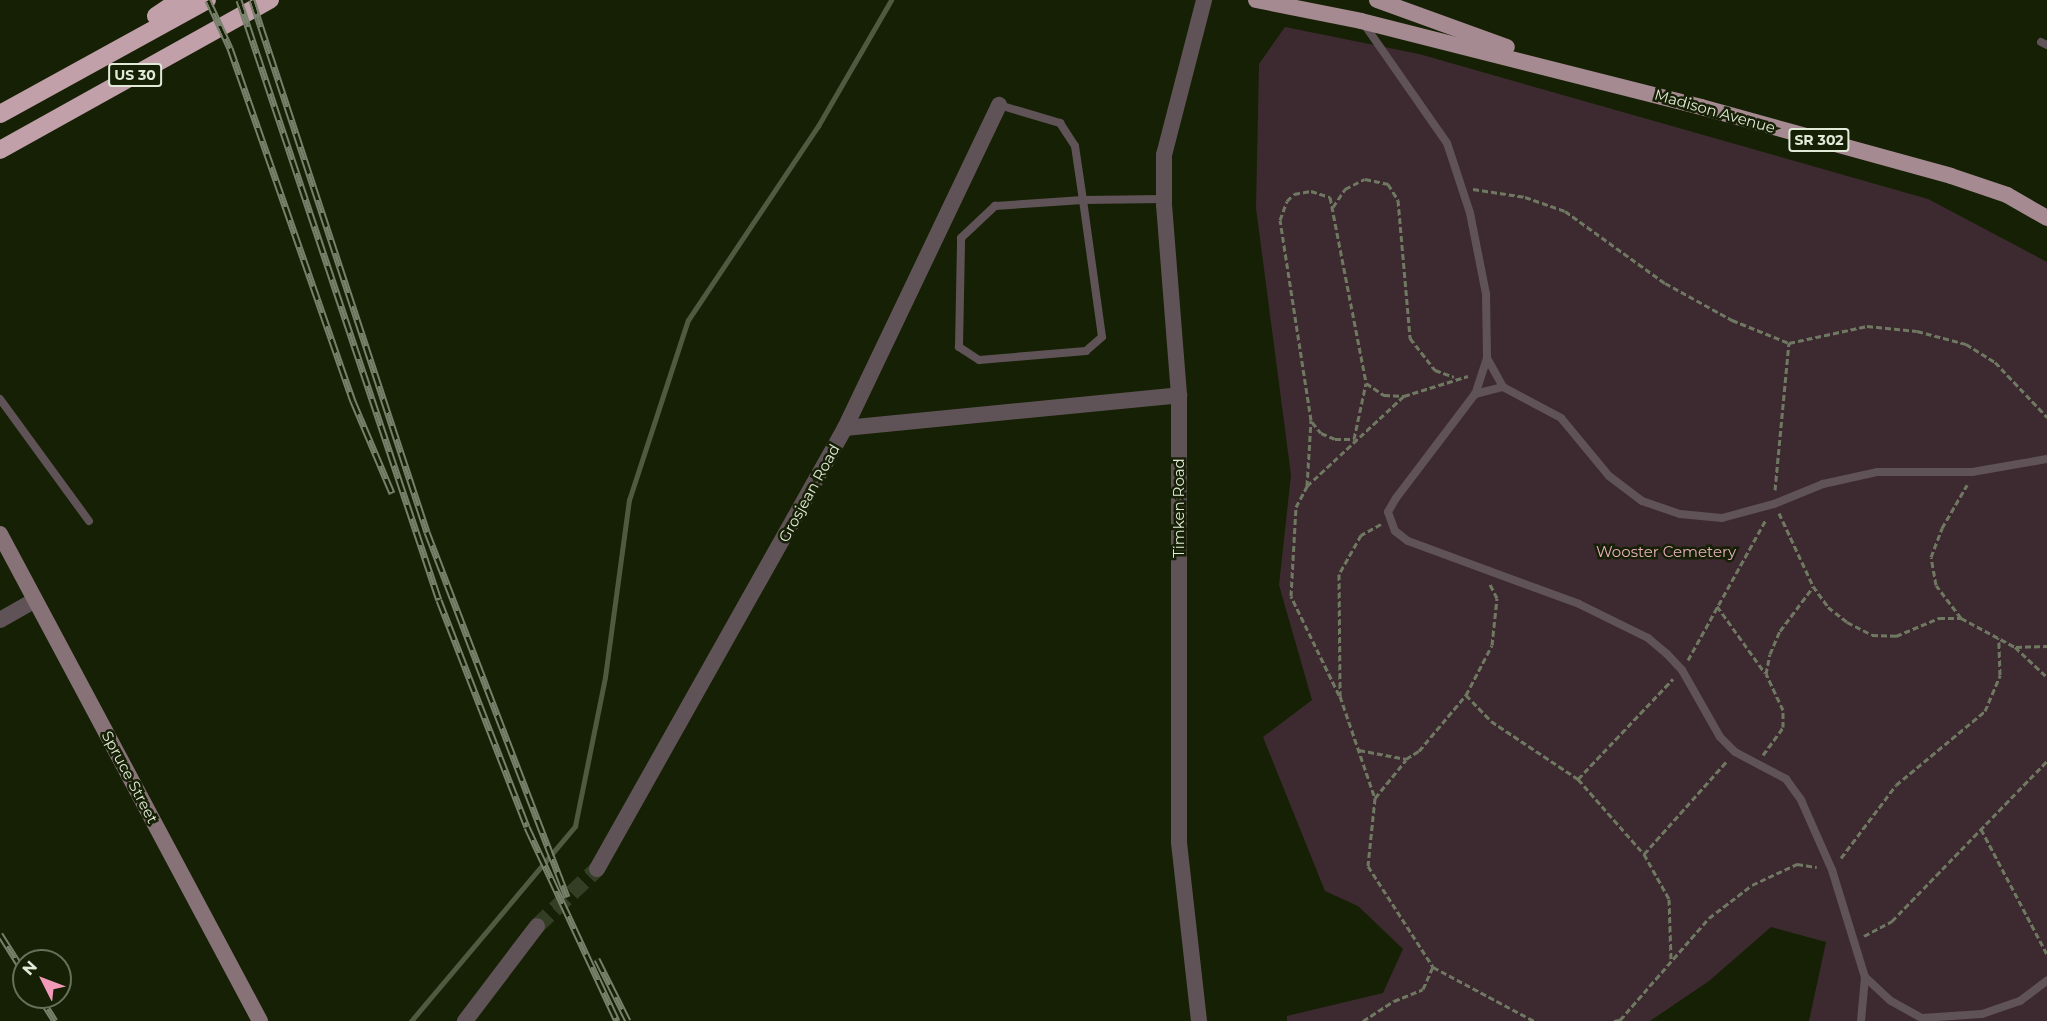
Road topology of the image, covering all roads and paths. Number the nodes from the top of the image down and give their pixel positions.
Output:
1 (180, 0) edge
2 (207, 0) edge
3 (270, 0) edge
4 (1204, 0) edge
5 (1256, 0) edge
6 (1377, 0) edge
7 (1361, 21) junction
8 (1587, 75) junction
9 (44, 89) junction
10 (999, 105) joint
11 (0, 114) edge
12 (0, 150) edge
13 (1462, 187) junction
14 (1164, 199) junction
15 (1083, 200) junction
16 (1333, 207) junction
17 (2047, 218) edge
18 (1789, 343) junction
19 (1487, 358) junction
20 (1481, 375) junction
21 (1454, 377) junction
22 (1366, 383) junction
23 (1503, 387) junction
24 (1475, 394) junction
25 (1179, 395) junction
26 (1404, 396) junction
27 (0, 399) edge
28 (2047, 417) edge
29 (1311, 420) junction
30 (845, 428) junction
31 (1354, 439) junction
32 (2047, 459) edge
33 (1972, 472) junction
34 (1307, 486) junction
35 (1774, 504) junction
36 (89, 521) dead end
37 (1388, 521) junction
38 (0, 534) edge
39 (1483, 569) junction
40 (1813, 586) junction
41 (35, 600) junction
42 (1717, 606) junction
43 (1960, 618) junction
44 (0, 620) edge
45 (2047, 646) edge
46 (2015, 647) junction
47 (1682, 670) junction
48 (1766, 674) junction
49 (2047, 677) edge
50 (1466, 695) junction
51 (1340, 696) junction
52 (1359, 750) junction
53 (1735, 752) junction
54 (1406, 759) junction
55 (2047, 761) edge
56 (1757, 763) junction
57 (1578, 779) junction
58 (1376, 798) junction
59 (1981, 829) junction
60 (1644, 854) junction
61 (597, 869) tunnel mouth
62 (537, 926) tunnel mouth
63 (1854, 939) junction
64 (2047, 954) edge
65 (1671, 959) dead end
66 (1433, 967) junction
67 (1865, 977) junction
68 (2047, 981) edge
69 (1919, 1020) edge
70 (260, 1021) edge
71 (465, 1021) edge
72 (1199, 1021) edge
73 (1363, 1021) edge
74 (1534, 1021) edge
75 (1861, 1021) edge

1 - 9 highway
2 - 9 highway, US 30
3 - 12 highway, US 30
4 - 14 street, Timken Road
5 - 7 main road, Madison Avenue / SR 302
6 - 8 main road, Madison Avenue / SR 302
7 - 8 main road, Madison Avenue / SR 302
7 - 13 lane
8 - 17 main road, Madison Avenue / SR 302
9 - 11 highway, US 30
10 - 15 lane
10 - 30 street, Grosjean Road
13 - 18 path
13 - 19 lane
14 - 15 lane
14 - 25 street, Timken Road
15 - 15 lane
16 - 21 path
16 - 22 path
16 - 29 path
18 - 28 path
18 - 35 path
19 - 20 lane
19 - 23 lane
20 - 21 path
20 - 24 lane
21 - 26 path
22 - 26 path
22 - 31 path
23 - 24 lane
23 - 35 lane
24 - 37 lane
25 - 30 street
25 - 72 street, Timken Road
26 - 31 path
27 - 36 lane
29 - 31 path
29 - 34 path
30 - 61 street, Grosjean Road
31 - 34 path
32 - 33 lane
33 - 35 lane
33 - 43 path
34 - 51 path
35 - 40 path
35 - 42 path
37 - 39 lane
37 - 51 path
38 - 41 main road, Spruce Street
39 - 47 lane
39 - 50 path
40 - 43 path
40 - 48 path
41 - 44 street
41 - 70 main road, Spruce Street
42 - 47 path
42 - 48 path
43 - 46 path
45 - 46 path
46 - 49 path
47 - 53 lane
47 - 57 path
48 - 56 path
50 - 54 path
50 - 57 path
51 - 52 path
52 - 54 path
52 - 58 path
53 - 56 lane
53 - 60 path
54 - 58 path
55 - 59 path
56 - 63 lane
57 - 60 path
58 - 66 path
59 - 63 path
59 - 64 path
60 - 65 path
62 - 71 street
63 - 67 lane
66 - 73 path
66 - 74 path
67 - 69 lane
67 - 75 lane
68 - 69 lane

